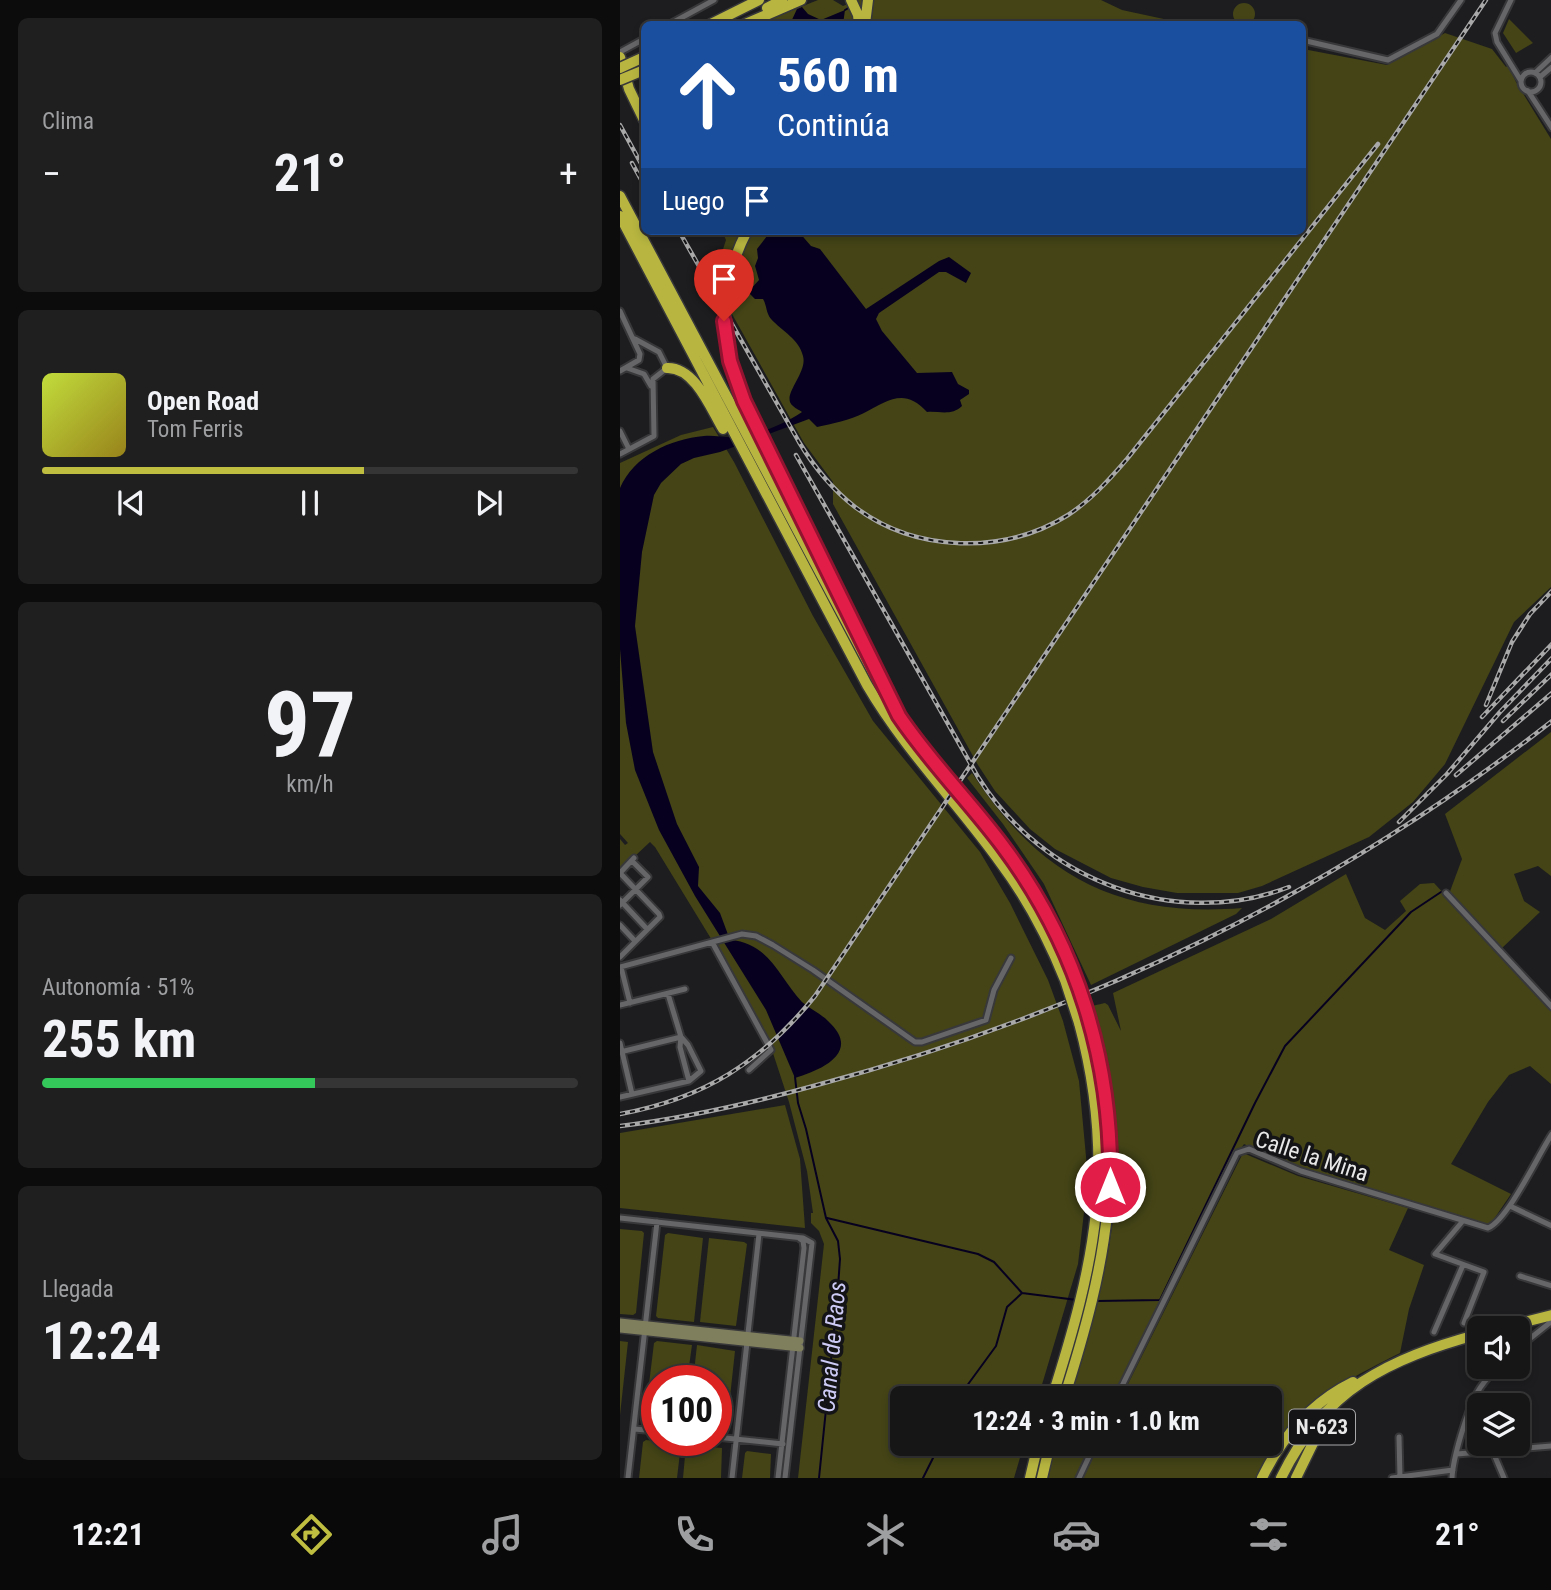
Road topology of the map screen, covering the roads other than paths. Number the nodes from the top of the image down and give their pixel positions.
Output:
1 (714, 0) edge
2 (759, 0) edge
3 (782, 0) edge
4 (801, 0) edge
5 (868, 0) edge
6 (1461, 0) edge
7 (1511, 0) edge
8 (705, 2) edge
9 (853, 3) edge
10 (676, 21) edge
11 (717, 21) edge
12 (741, 21) edge
13 (752, 21) edge
14 (858, 21) edge
15 (865, 21) edge
16 (641, 41) edge
17 (1306, 41) edge
18 (620, 55) edge
19 (1552, 57) edge
20 (641, 58) edge
21 (1510, 63) junction
22 (1552, 66) edge
23 (620, 67) edge
24 (641, 70) edge
25 (1526, 73) junction
26 (1537, 75) junction
27 (620, 80) edge
28 (1521, 81) junction
29 (1537, 89) junction
30 (1528, 91) junction
31 (1539, 108) junction
32 (641, 114) edge
33 (1552, 128) edge
34 (620, 196) edge
35 (620, 216) edge
36 (620, 231) edge
37 (745, 235) edge
38 (620, 311) edge
39 (635, 339) junction
40 (686, 344) junction
41 (627, 368) junction
42 (667, 368) junction
43 (620, 371) edge
44 (652, 389) junction
45 (620, 431) edge
46 (728, 432) junction
47 (629, 449) junction
48 (620, 454) edge
49 (899, 716) junction
50 (620, 873) edge
51 (635, 890) junction
52 (1446, 893) dead end
53 (621, 903) edge
54 (620, 925) edge
55 (647, 929) junction
56 (635, 941) junction
57 (714, 942) junction
58 (625, 952) junction
59 (620, 957) edge
60 (1011, 958) dead end
61 (638, 962) junction
62 (620, 967) edge
63 (685, 989) dead end
64 (668, 994) junction
65 (630, 1003) junction
66 (1550, 1003) edge
67 (620, 1005) edge
68 (681, 1037) junction
69 (620, 1042) edge
70 (621, 1051) edge
71 (749, 1070) dead end
72 (689, 1081) junction
73 (632, 1094) junction
74 (620, 1097) edge
75 (1552, 1134) edge
76 (1510, 1206) junction
77 (620, 1218) edge
78 (657, 1222) junction
79 (1462, 1222) junction
80 (1552, 1226) edge
81 (759, 1234) junction
82 (797, 1238) junction
83 (1463, 1265) junction
84 (1520, 1276) dead end
85 (1552, 1286) edge
86 (1552, 1315) edge
87 (1530, 1321) edge
88 (1552, 1321) edge
89 (620, 1322) edge
90 (1464, 1322) dead end
91 (644, 1328) junction
92 (620, 1329) edge
93 (1434, 1332) dead end
94 (1467, 1338) edge
95 (1530, 1338) edge
96 (747, 1339) junction
97 (796, 1344) junction
98 (1379, 1370) junction
99 (1487, 1379) edge
100 (1358, 1384) junction
101 (1056, 1386) edge
102 (1068, 1386) edge
103 (1122, 1386) edge
104 (634, 1429) junction
105 (641, 1430) edge
106 (1399, 1437) dead end
107 (732, 1439) edge
108 (737, 1439) junction
109 (786, 1444) junction
110 (1552, 1446) edge
111 (1530, 1447) edge
112 (1467, 1453) edge
113 (1457, 1454) junction
114 (1035, 1456) edge
115 (1047, 1456) edge
116 (1089, 1456) edge
117 (1495, 1456) edge
118 (1453, 1470) junction
119 (1400, 1477) edge
120 (628, 1478) edge
121 (733, 1478) edge
122 (778, 1478) edge
123 (785, 1478) edge
124 (1030, 1478) edge
125 (1042, 1478) edge
126 (1079, 1478) edge
127 (1262, 1478) edge
128 (1281, 1478) edge
129 (1296, 1478) edge
130 (1392, 1478) edge
131 (1452, 1478) edge
132 (1504, 1478) edge

1 - 8 street
2 - 11 highway
3 - 12 highway
4 - 13 highway
5 - 15 highway
6 - 17 street
7 - 21 street
8 - 10 street
9 - 14 highway
16 - 18 street
18 - 32 highway
19 - 26 street
20 - 23 highway, bridge
21 - 25 street
21 - 28 street
22 - 26 street
24 - 27 highway, bridge
25 - 26 street
25 - 28 street
26 - 29 street
28 - 30 street
29 - 30 street
29 - 31 street
30 - 31 street
31 - 33 street
34 - 49 highway
35 - 40 highway
36 - 40 highway
37 - 49 highway, bridge
38 - 39 street
39 - 41 street
39 - 42 street
40 - 46 highway
41 - 43 street
41 - 44 street
42 - 44 street
42 - 46 highway
44 - 47 street
45 - 47 street
46 - 101 highway, bridge
47 - 48 street
49 - 102 highway, bridge
50 - 51 street
50 - 51 street
51 - 53 street
51 - 55 street
52 - 66 street
53 - 55 street
54 - 56 street
55 - 56 street
56 - 58 street
57 - 60 street
57 - 61 street
57 - 71 street
58 - 59 street
58 - 61 street
61 - 62 street
62 - 65 street
63 - 64 street
64 - 65 street
64 - 68 street
65 - 67 street
68 - 70 street
68 - 72 street
68 - 72 street
69 - 70 street
70 - 73 street
72 - 73 street
73 - 74 street
75 - 76 street, Calle la Mina
76 - 79 street, Calle la Mina
76 - 80 street
77 - 78 street
78 - 81 street
78 - 91 street
79 - 83 street
79 - 103 street, Calle la Mina
81 - 82 street
81 - 96 street
82 - 97 street
82 - 97 street
83 - 90 street
83 - 93 street
84 - 85 street
86 - 87 highway
88 - 95 street
89 - 91 main road
91 - 92 main road
91 - 96 main road
91 - 104 street
94 - 98 highway, N-623
96 - 97 main road
96 - 108 street
97 - 109 street
98 - 100 highway, N-623
98 - 127 highway, N-623
99 - 113 street
100 - 128 highway, N-623
100 - 129 highway, N-623
104 - 105 street
104 - 120 street
106 - 119 street
107 - 108 street
108 - 109 street
108 - 121 street
109 - 122 street
109 - 123 street
110 - 111 street
112 - 113 street
113 - 118 street
114 - 124 highway
115 - 125 highway
116 - 126 street
117 - 132 street
118 - 119 street
118 - 131 street
119 - 130 street

